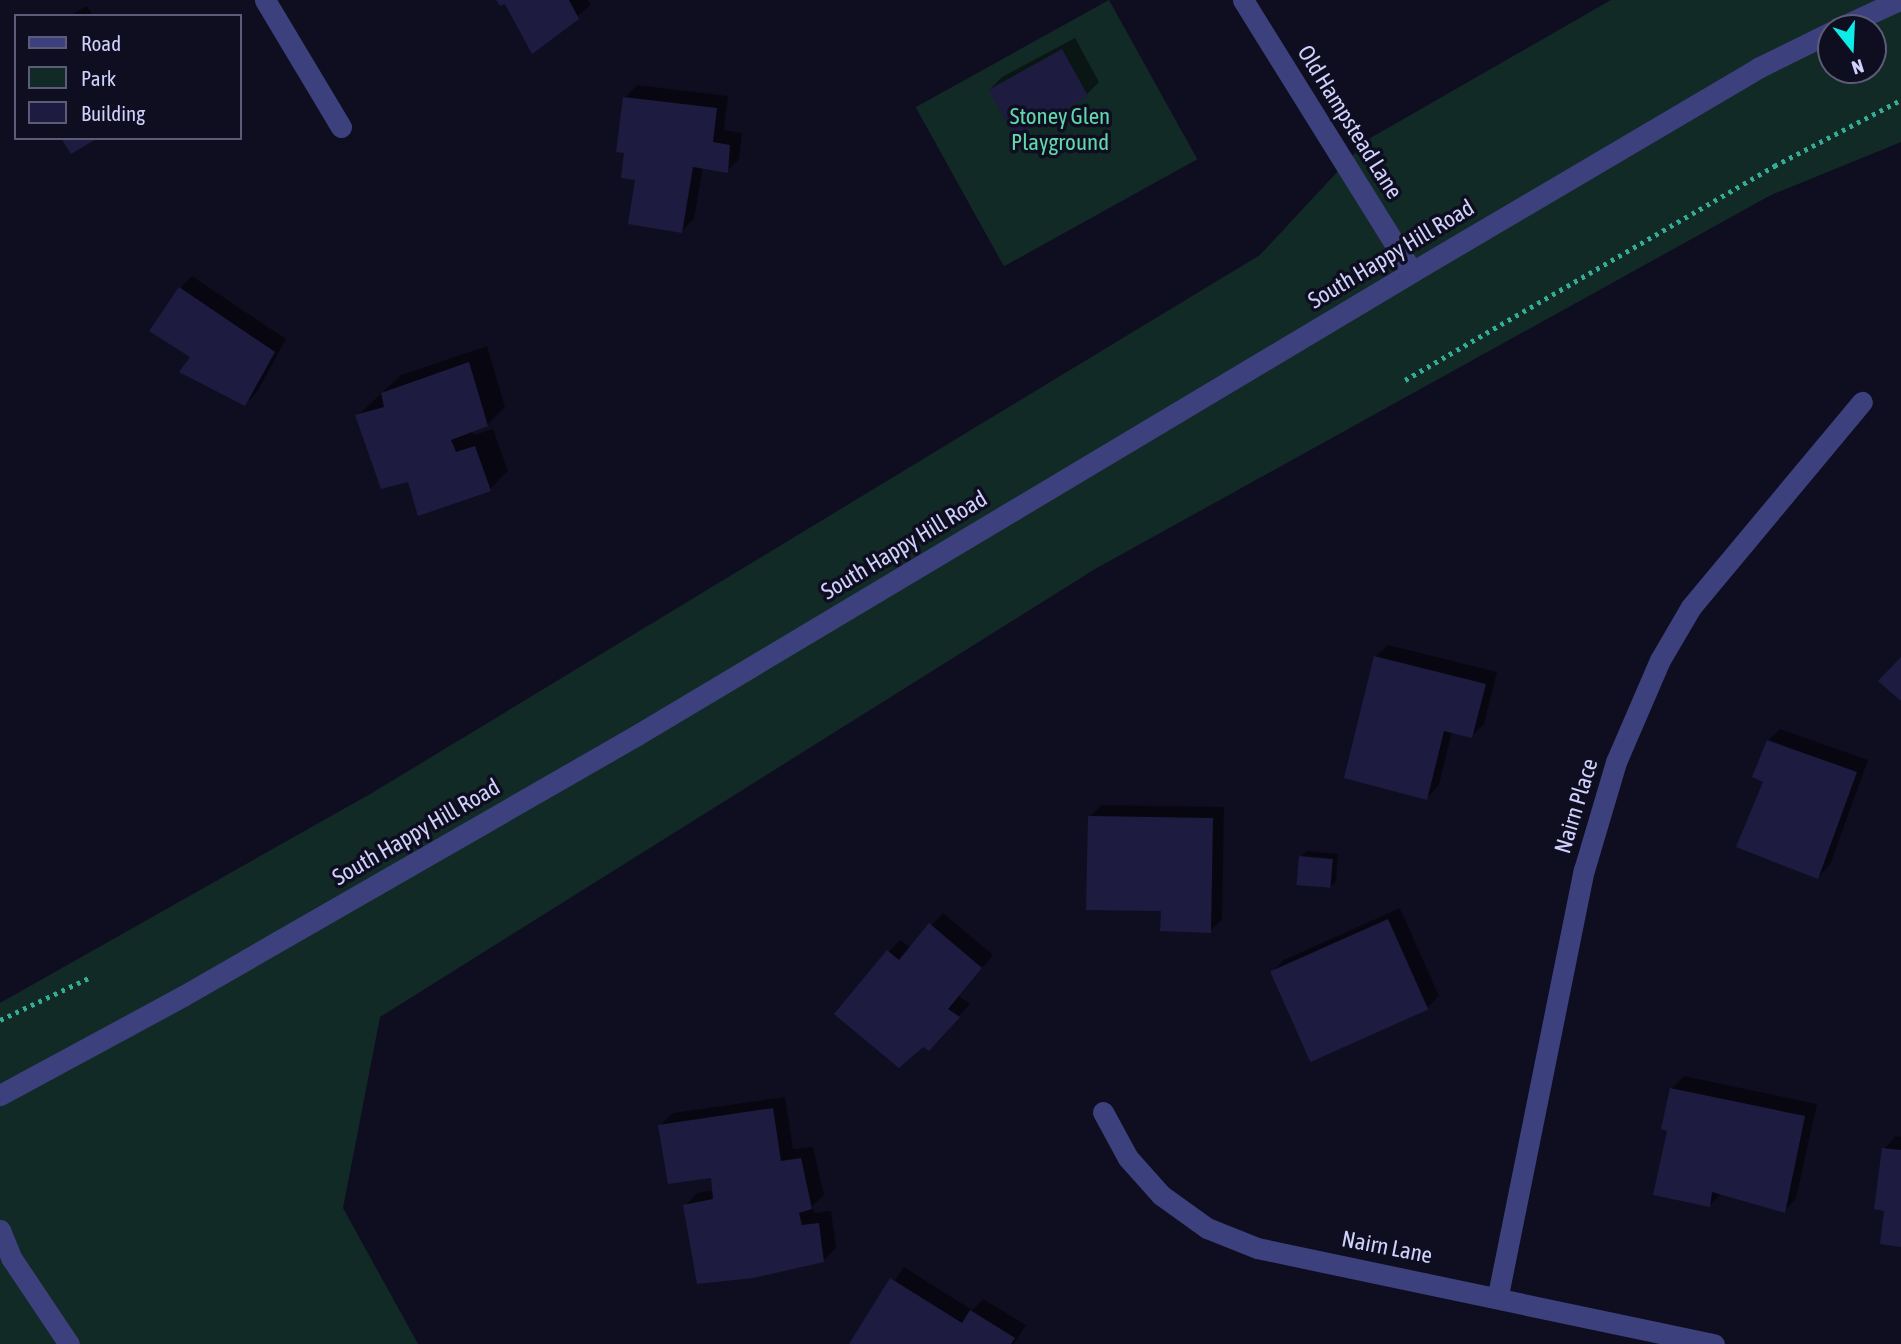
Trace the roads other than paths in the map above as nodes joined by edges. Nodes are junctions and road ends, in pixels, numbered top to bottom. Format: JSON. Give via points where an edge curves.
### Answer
{"nodes":[{"id":1,"x":265,"y":0,"type":"edge"},
{"id":2,"x":1242,"y":0,"type":"edge"},
{"id":3,"x":1899,"y":0,"type":"edge"},
{"id":4,"x":1869,"y":14,"type":"edge"},
{"id":5,"x":1817,"y":39,"type":"edge"},
{"id":6,"x":341,"y":127,"type":"dead end"},
{"id":7,"x":1412,"y":272,"type":"junction"},
{"id":8,"x":1861,"y":402,"type":"dead end"},
{"id":9,"x":0,"y":1095,"type":"edge"},
{"id":10,"x":1103,"y":1112,"type":"dead end"},
{"id":11,"x":0,"y":1230,"type":"edge"},
{"id":12,"x":1498,"y":1296,"type":"junction"},
{"id":13,"x":69,"y":1344,"type":"edge"},
{"id":14,"x":1714,"y":1344,"type":"edge"}],
"edges":[{"from":1,"to":6,"type":"street"},
{"from":2,"to":7,"type":"street","name":"Old Hampstead Lane"},
{"from":3,"to":4,"type":"street"},
{"from":5,"to":7,"type":"street","name":"South Happy Hill Road","via":[[1758,68]]},
{"from":7,"to":9,"type":"street","name":"South Happy Hill Road","via":[[637,736],[183,996]]},
{"from":8,"to":12,"type":"street","name":"Nairn Place","via":[[1691,607],[1660,660],[1616,762],[1584,870]]},
{"from":10,"to":12,"type":"street","name":"Nairn Lane","via":[[1128,1158],[1146,1179],[1207,1228],[1257,1248]]},
{"from":11,"to":13,"type":"street","via":[[12,1259]]},
{"from":12,"to":14,"type":"street","name":"Nairn Lane"}]}
